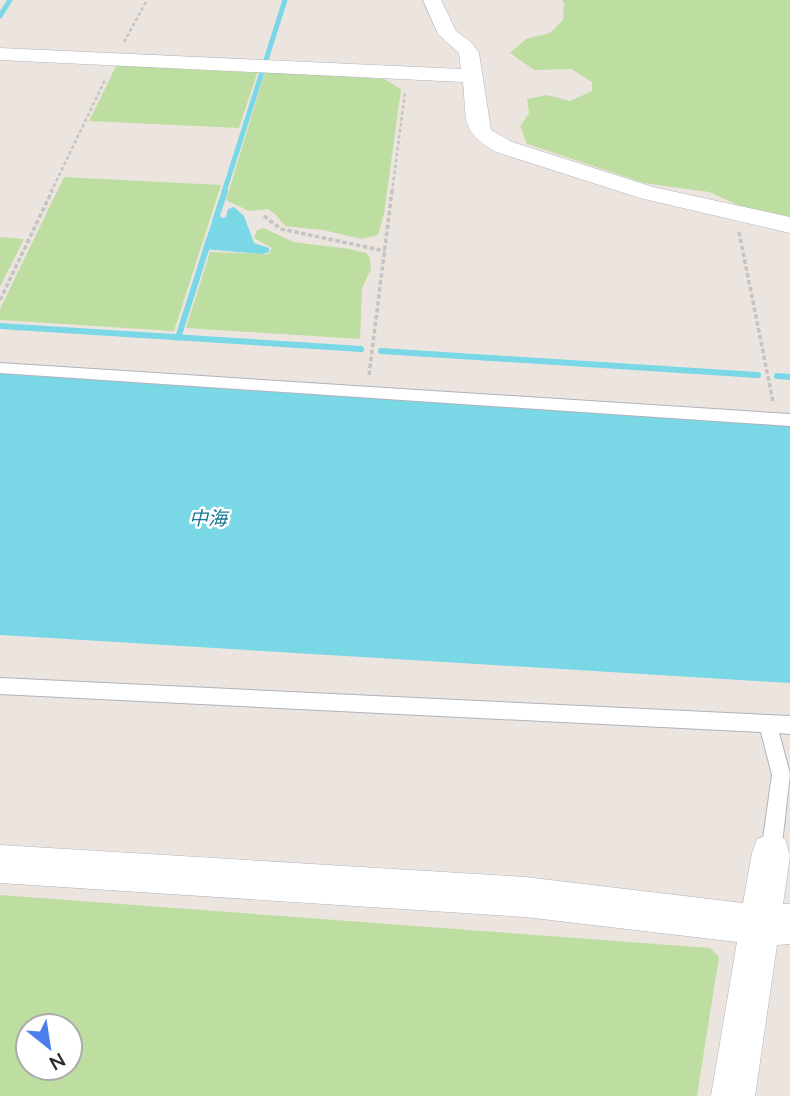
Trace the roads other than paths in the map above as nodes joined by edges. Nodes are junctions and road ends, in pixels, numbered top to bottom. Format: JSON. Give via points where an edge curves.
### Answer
{"nodes":[{"id":1,"x":432,"y":0,"type":"edge"},
{"id":2,"x":0,"y":54,"type":"edge"},
{"id":3,"x":470,"y":76,"type":"junction"},
{"id":4,"x":790,"y":225,"type":"edge"},
{"id":5,"x":0,"y":368,"type":"edge"},
{"id":6,"x":784,"y":420,"type":"edge"},
{"id":7,"x":0,"y":686,"type":"edge"},
{"id":8,"x":768,"y":724,"type":"junction"},
{"id":9,"x":790,"y":725,"type":"edge"},
{"id":10,"x":778,"y":841,"type":"edge"},
{"id":11,"x":0,"y":864,"type":"edge"},
{"id":12,"x":775,"y":924,"type":"edge"},
{"id":13,"x":733,"y":1096,"type":"edge"}],
"edges":[{"from":1,"to":3,"type":"street","via":[[448,34],[469,53]]},
{"from":2,"to":3,"type":"street"},
{"from":3,"to":4,"type":"street","via":[[479,129],[495,143],[648,193]]},
{"from":5,"to":6,"type":"lane"},
{"from":7,"to":8,"type":"lane"},
{"from":8,"to":9,"type":"lane"},
{"from":8,"to":10,"type":"lane","via":[[781,775]]},
{"from":10,"to":12,"type":"street"},
{"from":11,"to":12,"type":"street","via":[[525,897]]},
{"from":12,"to":13,"type":"street"}]}
